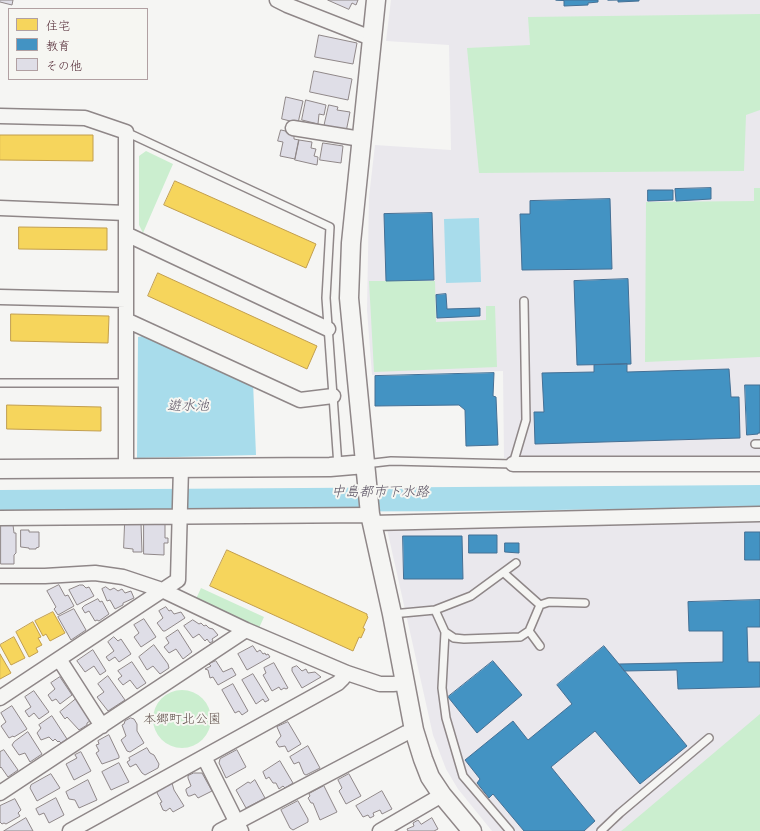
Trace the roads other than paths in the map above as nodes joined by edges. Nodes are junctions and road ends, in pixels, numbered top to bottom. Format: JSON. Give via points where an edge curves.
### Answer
{"nodes":[{"id":1,"x":277,"y":0,"type":"edge"},
{"id":2,"x":376,"y":0,"type":"edge"},
{"id":3,"x":371,"y":38,"type":"junction"},
{"id":4,"x":0,"y":116,"type":"edge"},
{"id":5,"x":293,"y":128,"type":"dead end"},
{"id":6,"x":126,"y":132,"type":"junction"},
{"id":7,"x":361,"y":139,"type":"junction"},
{"id":8,"x":0,"y":208,"type":"edge"},
{"id":9,"x":126,"y":213,"type":"junction"},
{"id":10,"x":126,"y":234,"type":"junction"},
{"id":11,"x":0,"y":297,"type":"edge"},
{"id":12,"x":126,"y":300,"type":"junction"},
{"id":13,"x":524,"y":301,"type":"dead end"},
{"id":14,"x":126,"y":320,"type":"junction"},
{"id":15,"x":328,"y":329,"type":"junction"},
{"id":16,"x":0,"y":383,"type":"edge"},
{"id":17,"x":126,"y":383,"type":"junction"},
{"id":18,"x":333,"y":396,"type":"junction"},
{"id":19,"x":513,"y":464,"type":"junction"},
{"id":20,"x":760,"y":464,"type":"edge"},
{"id":21,"x":338,"y":466,"type":"junction"},
{"id":22,"x":0,"y":469,"type":"edge"},
{"id":23,"x":126,"y":469,"type":"junction"},
{"id":24,"x":366,"y":471,"type":"junction"},
{"id":25,"x":181,"y":474,"type":"junction"},
{"id":26,"x":181,"y":511,"type":"junction"},
{"id":27,"x":760,"y":514,"type":"edge"},
{"id":28,"x":371,"y":517,"type":"junction"},
{"id":29,"x":0,"y":518,"type":"edge"},
{"id":30,"x":516,"y":563,"type":"dead end"},
{"id":31,"x":504,"y":573,"type":"junction"},
{"id":32,"x":0,"y":576,"type":"edge"},
{"id":33,"x":162,"y":590,"type":"junction"},
{"id":34,"x":585,"y":603,"type":"dead end"},
{"id":35,"x":540,"y":606,"type":"junction"},
{"id":36,"x":435,"y":610,"type":"junction"},
{"id":37,"x":392,"y":614,"type":"junction"},
{"id":38,"x":246,"y":630,"type":"junction"},
{"id":39,"x":529,"y":631,"type":"junction"},
{"id":40,"x":445,"y":632,"type":"junction"},
{"id":41,"x":540,"y":646,"type":"dead end"},
{"id":42,"x":59,"y":659,"type":"junction"},
{"id":43,"x":347,"y":673,"type":"junction"},
{"id":44,"x":405,"y":683,"type":"junction"},
{"id":45,"x":0,"y":698,"type":"edge"},
{"id":46,"x":102,"y":726,"type":"junction"},
{"id":47,"x":414,"y":730,"type":"junction"},
{"id":48,"x":709,"y":738,"type":"dead end"},
{"id":49,"x":204,"y":757,"type":"junction"},
{"id":50,"x":0,"y":793,"type":"edge"},
{"id":51,"x":442,"y":795,"type":"junction"},
{"id":52,"x":239,"y":827,"type":"edge"},
{"id":53,"x":394,"y":827,"type":"edge"},
{"id":54,"x":70,"y":831,"type":"edge"},
{"id":55,"x":220,"y":831,"type":"edge"},
{"id":56,"x":380,"y":831,"type":"edge"},
{"id":57,"x":472,"y":831,"type":"edge"},
{"id":58,"x":510,"y":831,"type":"edge"},
{"id":59,"x":601,"y":831,"type":"edge"}],
"edges":[{"from":1,"to":3,"type":"street"},
{"from":2,"to":3,"type":"street"},
{"from":3,"to":7,"type":"street"},
{"from":4,"to":6,"type":"street","via":[[85,118]]},
{"from":5,"to":7,"type":"street"},
{"from":6,"to":9,"type":"street"},
{"from":6,"to":15,"type":"lane","via":[[330,227],[326,298]]},
{"from":7,"to":24,"type":"street","via":[[350,243],[349,298]]},
{"from":8,"to":9,"type":"street"},
{"from":9,"to":10,"type":"street"},
{"from":10,"to":12,"type":"street"},
{"from":10,"to":15,"type":"street"},
{"from":11,"to":12,"type":"street"},
{"from":12,"to":14,"type":"street"},
{"from":13,"to":19,"type":"lane","via":[[526,420]]},
{"from":14,"to":17,"type":"street"},
{"from":14,"to":18,"type":"street","via":[[300,400]]},
{"from":15,"to":18,"type":"lane"},
{"from":16,"to":17,"type":"lane"},
{"from":17,"to":23,"type":"street"},
{"from":18,"to":21,"type":"lane"},
{"from":19,"to":20,"type":"street"},
{"from":19,"to":24,"type":"lane","via":[[391,461]]},
{"from":21,"to":24,"type":"street"},
{"from":21,"to":25,"type":"street"},
{"from":22,"to":23,"type":"street"},
{"from":23,"to":25,"type":"street"},
{"from":24,"to":28,"type":"street"},
{"from":25,"to":26,"type":"street"},
{"from":26,"to":28,"type":"street"},
{"from":26,"to":29,"type":"street"},
{"from":26,"to":33,"type":"street","via":[[178,580]]},
{"from":27,"to":28,"type":"street"},
{"from":28,"to":37,"type":"street"},
{"from":30,"to":31,"type":"lane"},
{"from":31,"to":35,"type":"lane"},
{"from":31,"to":36,"type":"lane","via":[[471,596]]},
{"from":32,"to":33,"type":"street","via":[[95,573],[123,577]]},
{"from":33,"to":38,"type":"street"},
{"from":33,"to":42,"type":"street"},
{"from":34,"to":35,"type":"lane","via":[[549,602]]},
{"from":35,"to":39,"type":"lane"},
{"from":36,"to":37,"type":"lane"},
{"from":36,"to":40,"type":"lane"},
{"from":37,"to":44,"type":"street"},
{"from":38,"to":43,"type":"street"},
{"from":38,"to":46,"type":"street"},
{"from":39,"to":40,"type":"lane","via":[[520,637],[464,639],[454,638]]},
{"from":39,"to":41,"type":"lane"},
{"from":40,"to":58,"type":"lane","via":[[442,688],[446,718],[463,776]]},
{"from":42,"to":45,"type":"street"},
{"from":42,"to":46,"type":"street"},
{"from":43,"to":44,"type":"street","via":[[380,684]]},
{"from":43,"to":49,"type":"street","via":[[338,683]]},
{"from":44,"to":47,"type":"street"},
{"from":46,"to":50,"type":"street"},
{"from":47,"to":51,"type":"street","via":[[430,777]]},
{"from":47,"to":52,"type":"street"},
{"from":48,"to":59,"type":"lane"},
{"from":49,"to":52,"type":"street"},
{"from":49,"to":54,"type":"street"},
{"from":51,"to":53,"type":"street"},
{"from":51,"to":57,"type":"street"},
{"from":52,"to":55,"type":"street"},
{"from":53,"to":56,"type":"street"}]}
